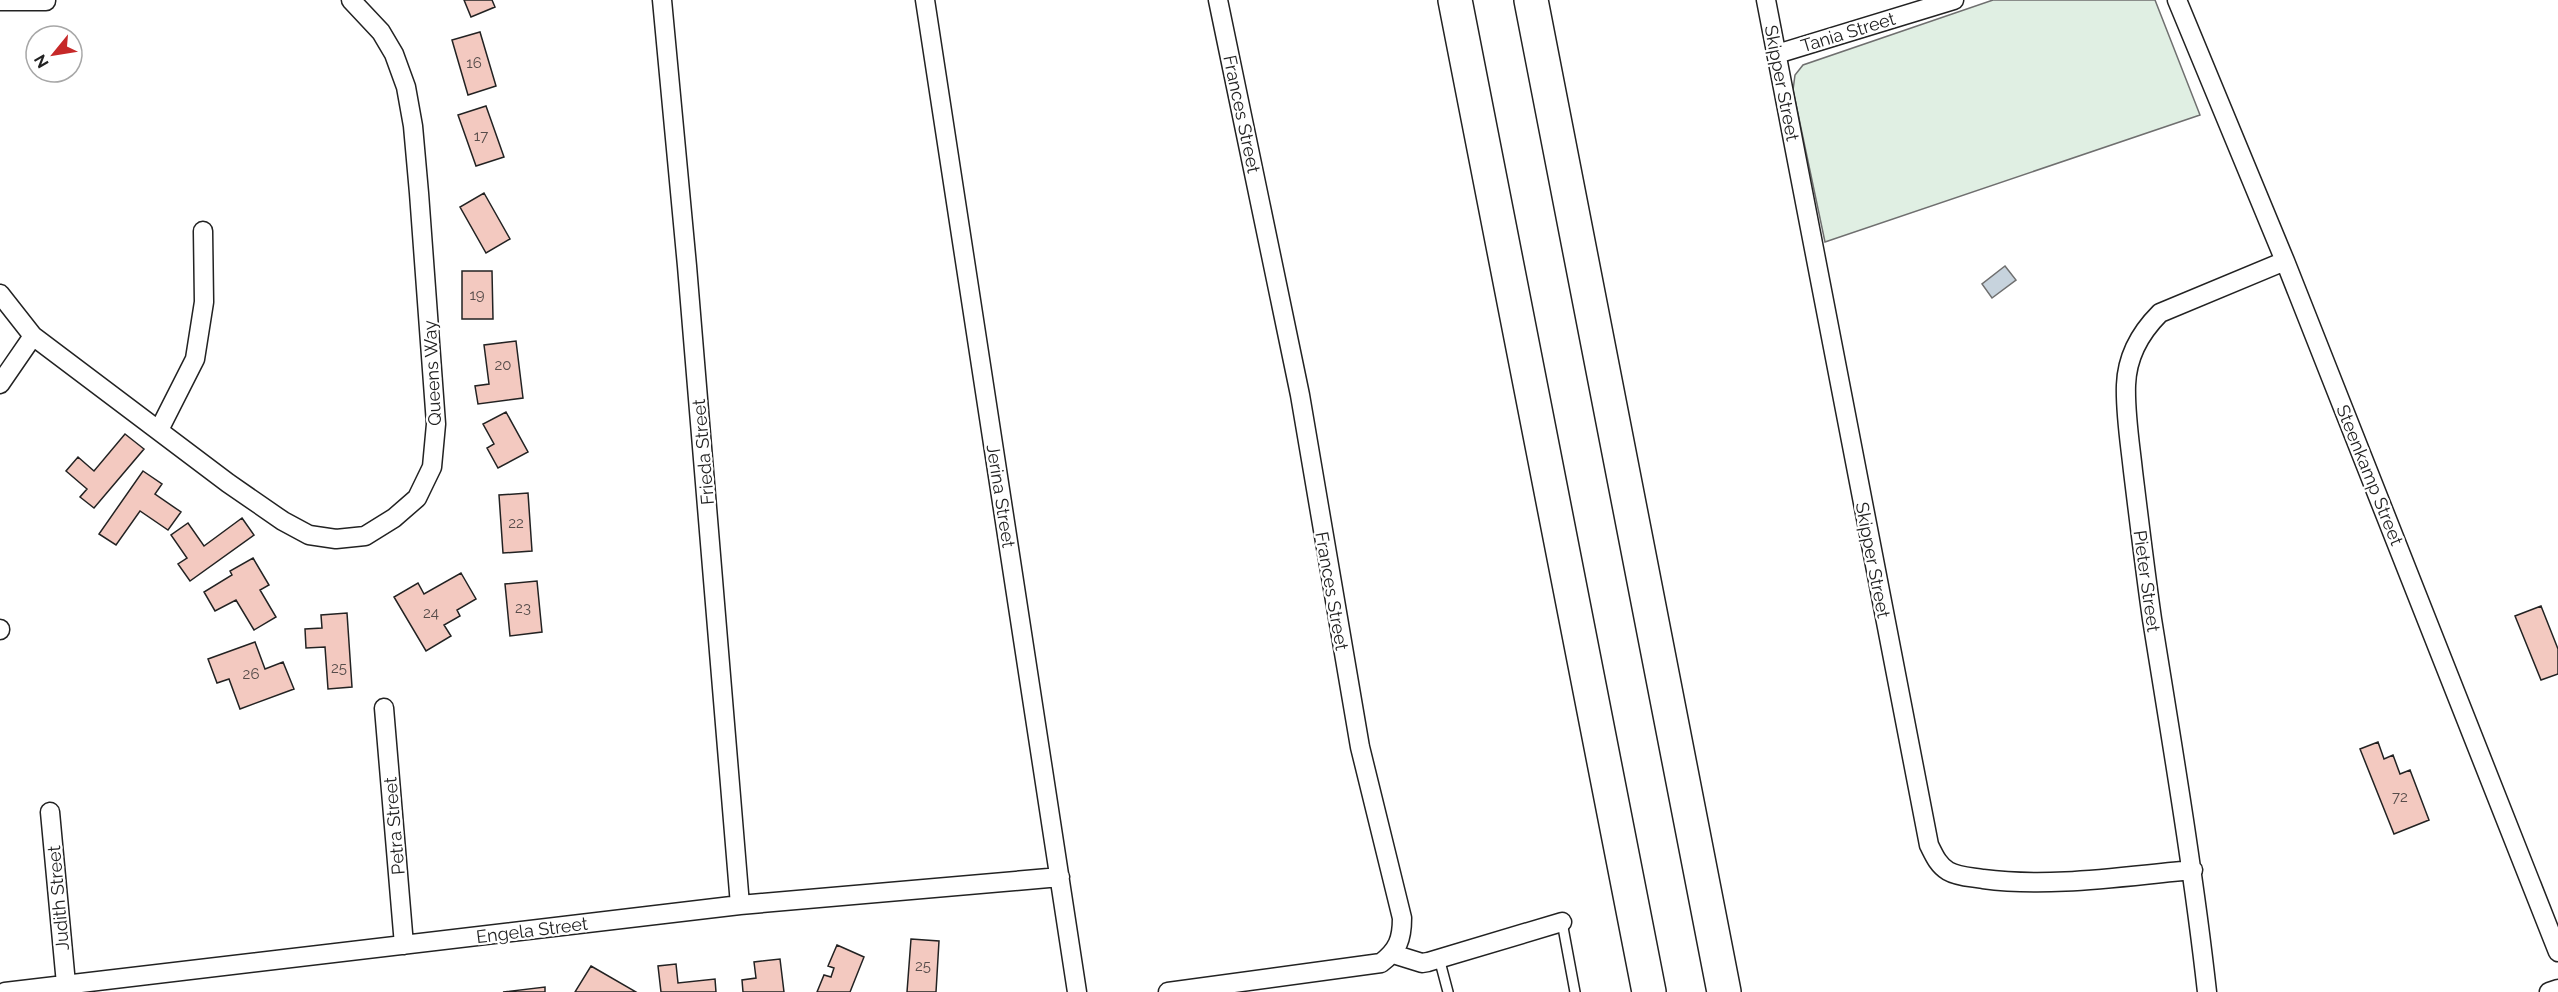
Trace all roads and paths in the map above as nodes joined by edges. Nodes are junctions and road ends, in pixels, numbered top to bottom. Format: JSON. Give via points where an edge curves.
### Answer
{"nodes":[{"id":1,"x":351,"y":0,"type":"edge"},
{"id":2,"x":662,"y":0,"type":"edge"},
{"id":3,"x":925,"y":0,"type":"edge"},
{"id":4,"x":1218,"y":0,"type":"edge"},
{"id":5,"x":1455,"y":0,"type":"edge"},
{"id":6,"x":1531,"y":0,"type":"edge"},
{"id":7,"x":1766,"y":0,"type":"edge"},
{"id":8,"x":1954,"y":0,"type":"edge"},
{"id":9,"x":2177,"y":0,"type":"edge"},
{"id":10,"x":0,"y":1,"type":"edge"},
{"id":11,"x":46,"y":1,"type":"edge"},
{"id":12,"x":1777,"y":54,"type":"junction"},
{"id":13,"x":203,"y":231,"type":"dead end"},
{"id":14,"x":2285,"y":261,"type":"junction"},
{"id":15,"x":0,"y":294,"type":"edge"},
{"id":16,"x":33,"y":336,"type":"junction"},
{"id":17,"x":0,"y":384,"type":"edge"},
{"id":18,"x":159,"y":430,"type":"junction"},
{"id":19,"x":384,"y":708,"type":"dead end"},
{"id":20,"x":50,"y":812,"type":"dead end"},
{"id":21,"x":2193,"y":870,"type":"junction"},
{"id":22,"x":1060,"y":877,"type":"junction"},
{"id":23,"x":740,"y":905,"type":"junction"},
{"id":24,"x":1562,"y":922,"type":"joint"},
{"id":25,"x":404,"y":945,"type":"junction"},
{"id":26,"x":2558,"y":952,"type":"edge"},
{"id":27,"x":1393,"y":954,"type":"junction"},
{"id":28,"x":1439,"y":958,"type":"junction"},
{"id":29,"x":66,"y":984,"type":"junction"},
{"id":30,"x":2558,"y":989,"type":"edge"},
{"id":31,"x":5,"y":992,"type":"edge"},
{"id":32,"x":1077,"y":992,"type":"edge"},
{"id":33,"x":1168,"y":992,"type":"edge"},
{"id":34,"x":1448,"y":992,"type":"edge"},
{"id":35,"x":1575,"y":992,"type":"edge"},
{"id":36,"x":1649,"y":992,"type":"edge"},
{"id":37,"x":1724,"y":992,"type":"edge"},
{"id":38,"x":2207,"y":992,"type":"edge"},
{"id":39,"x":2549,"y":992,"type":"edge"}],
"edges":[{"from":1,"to":18,"type":"street","name":"Queens Way","via":[[381,32],[394,54],[406,87],[413,126],[436,424],[432,467],[417,498],[394,518],[365,536],[336,539],[309,535],[283,521]]},
{"from":2,"to":23,"type":"street","name":"Frieda Street"},
{"from":3,"to":22,"type":"street","name":"Jerina Street"},
{"from":4,"to":27,"type":"street","name":"Frances Street","via":[[1300,395],[1360,747],[1402,918],[1402,937]]},
{"from":5,"to":36,"type":"highway"},
{"from":6,"to":37,"type":"highway"},
{"from":7,"to":12,"type":"street","name":"Skipper Street"},
{"from":8,"to":12,"type":"street","name":"Tania Street"},
{"from":9,"to":14,"type":"street","name":"Steenkamp Street"},
{"from":10,"to":11,"type":"street"},
{"from":12,"to":21,"type":"street","name":"Skipper Street","via":[[1929,845],[1937,861],[1948,871],[1964,876],[2044,883]]},
{"from":13,"to":18,"type":"street","via":[[204,302],[195,359]]},
{"from":14,"to":21,"type":"street","name":"Pieter Street","via":[[2160,313],[2145,327],[2129,362],[2128,421],[2143,559]]},
{"from":14,"to":26,"type":"street","name":"Steenkamp Street"},
{"from":15,"to":16,"type":"street","name":"Queens Way"},
{"from":16,"to":17,"type":"street"},
{"from":16,"to":18,"type":"street","name":"Queens Way"},
{"from":19,"to":25,"type":"street","name":"Petra Street"},
{"from":20,"to":29,"type":"street","name":"Judith Street"},
{"from":21,"to":38,"type":"street","name":"Pieter Street"},
{"from":22,"to":23,"type":"street","name":"Engela Street"},
{"from":22,"to":32,"type":"street","name":"Jerina Street"},
{"from":23,"to":25,"type":"street","name":"Engela Street"},
{"from":24,"to":28,"type":"street"},
{"from":24,"to":35,"type":"lane"},
{"from":25,"to":29,"type":"street","name":"Engela Street"},
{"from":27,"to":28,"type":"street","via":[[1422,963]]},
{"from":27,"to":33,"type":"street","via":[[1381,963],[1361,967]]},
{"from":28,"to":34,"type":"lane"},
{"from":29,"to":31,"type":"street","name":"Engela Street"},
{"from":30,"to":39,"type":"street"}]}
